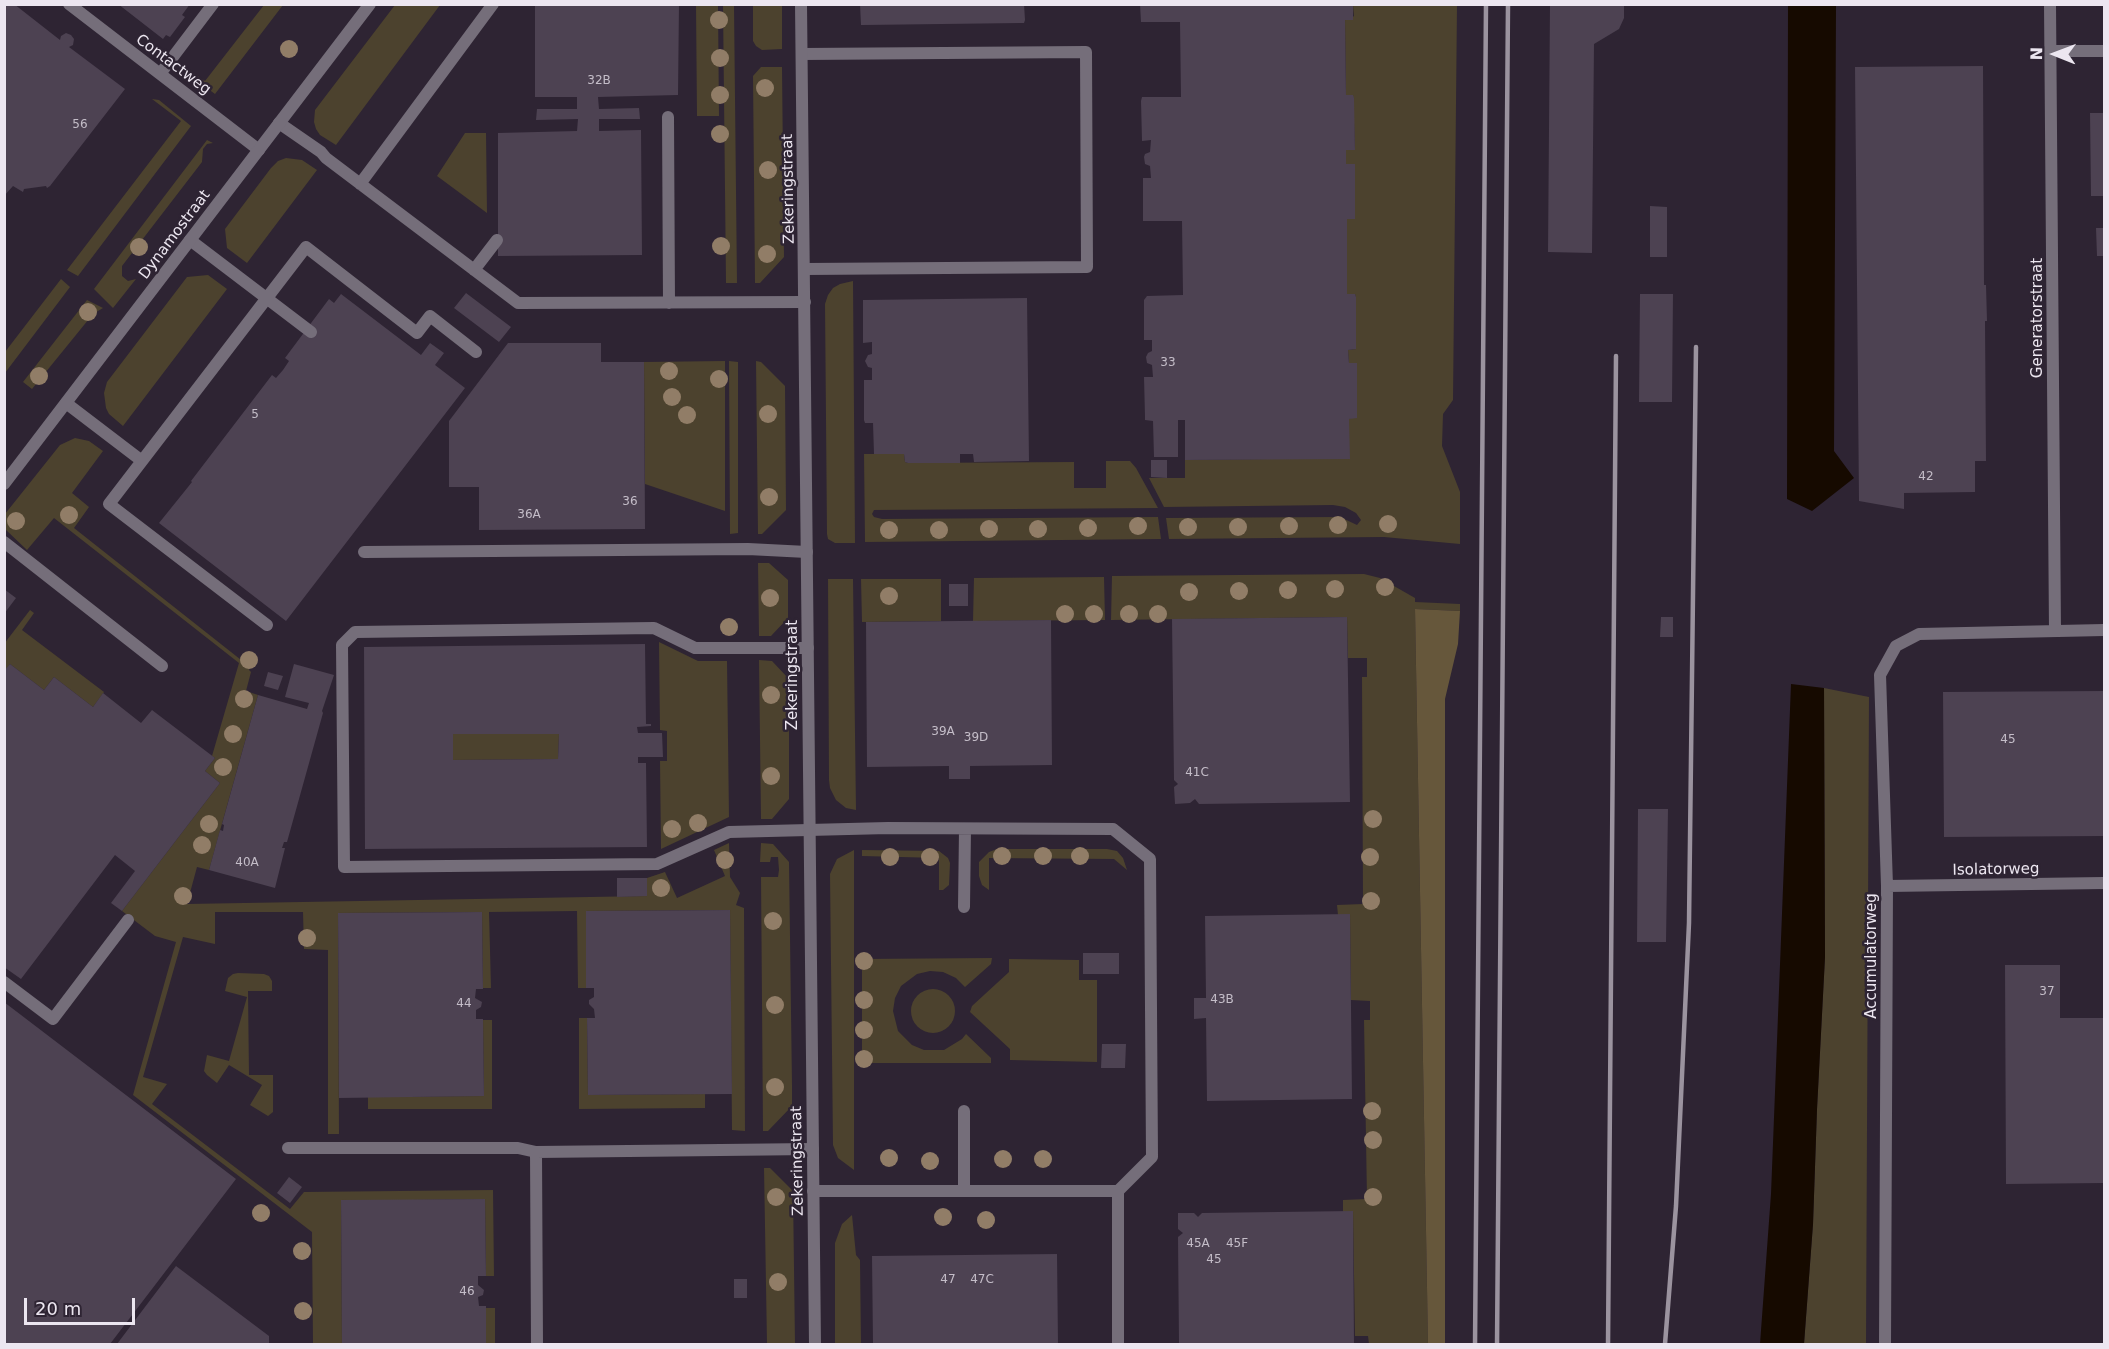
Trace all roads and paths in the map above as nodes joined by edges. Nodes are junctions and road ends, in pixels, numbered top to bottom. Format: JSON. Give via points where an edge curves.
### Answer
{"nodes":[{"id":1,"x":69,"y":4,"type":"edge"},
{"id":2,"x":213,"y":4,"type":"edge"},
{"id":3,"x":370,"y":4,"type":"edge"},
{"id":4,"x":493,"y":4,"type":"edge"},
{"id":5,"x":801,"y":4,"type":"edge"},
{"id":6,"x":2050,"y":4,"type":"edge"},
{"id":7,"x":2051,"y":51,"type":"junction"},
{"id":8,"x":2104,"y":51,"type":"edge"},
{"id":9,"x":802,"y":54,"type":"junction"},
{"id":10,"x":160,"y":74,"type":"junction"},
{"id":11,"x":668,"y":117,"type":"dead end"},
{"id":12,"x":279,"y":123,"type":"junction"},
{"id":13,"x":259,"y":150,"type":"junction"},
{"id":14,"x":360,"y":184,"type":"junction"},
{"id":15,"x":190,"y":240,"type":"junction"},
{"id":16,"x":497,"y":240,"type":"dead end"},
{"id":17,"x":805,"y":269,"type":"junction"},
{"id":18,"x":474,"y":270,"type":"junction"},
{"id":19,"x":267,"y":298,"type":"junction"},
{"id":20,"x":805,"y":302,"type":"junction"},
{"id":21,"x":669,"y":303,"type":"junction"},
{"id":22,"x":311,"y":332,"type":"dead end"},
{"id":23,"x":476,"y":352,"type":"dead end"},
{"id":24,"x":66,"y":403,"type":"junction"},
{"id":25,"x":142,"y":461,"type":"junction"},
{"id":26,"x":4,"y":484,"type":"edge"},
{"id":27,"x":4,"y":542,"type":"edge"},
{"id":28,"x":364,"y":552,"type":"dead end"},
{"id":29,"x":807,"y":552,"type":"junction"},
{"id":30,"x":267,"y":625,"type":"dead end"},
{"id":31,"x":2104,"y":630,"type":"edge"},
{"id":32,"x":2055,"y":631,"type":"junction"},
{"id":33,"x":808,"y":648,"type":"junction"},
{"id":34,"x":162,"y":666,"type":"dead end"},
{"id":35,"x":965,"y":829,"type":"junction"},
{"id":36,"x":809,"y":831,"type":"junction"},
{"id":37,"x":2104,"y":883,"type":"edge"},
{"id":38,"x":1887,"y":886,"type":"junction"},
{"id":39,"x":964,"y":906,"type":"dead end"},
{"id":40,"x":128,"y":920,"type":"dead end"},
{"id":41,"x":4,"y":982,"type":"edge"},
{"id":42,"x":964,"y":1111,"type":"dead end"},
{"id":43,"x":288,"y":1148,"type":"dead end"},
{"id":44,"x":813,"y":1149,"type":"junction"},
{"id":45,"x":536,"y":1152,"type":"junction"},
{"id":46,"x":813,"y":1191,"type":"junction"},
{"id":47,"x":964,"y":1191,"type":"junction"},
{"id":48,"x":1118,"y":1191,"type":"junction"},
{"id":49,"x":537,"y":1344,"type":"edge"},
{"id":50,"x":815,"y":1344,"type":"edge"},
{"id":51,"x":1118,"y":1344,"type":"edge"},
{"id":52,"x":1885,"y":1344,"type":"edge"}],
"edges":[{"from":1,"to":10,"type":"street","name":"Contactweg"},
{"from":2,"to":10,"type":"street"},
{"from":3,"to":12,"type":"street","name":"Dynamostraat"},
{"from":4,"to":14,"type":"street"},
{"from":5,"to":9,"type":"street","name":"Zekeringstraat"},
{"from":6,"to":7,"type":"street","name":"Generatorstraat"},
{"from":7,"to":8,"type":"street"},
{"from":7,"to":32,"type":"street","name":"Generatorstraat"},
{"from":9,"to":17,"type":"street","name":"Zekeringstraat"},
{"from":9,"to":17,"type":"street","via":[[1086,52],[1087,267]]},
{"from":10,"to":13,"type":"street","name":"Contactweg"},
{"from":11,"to":21,"type":"street"},
{"from":12,"to":13,"type":"street","name":"Dynamostraat"},
{"from":12,"to":14,"type":"street"},
{"from":13,"to":15,"type":"street","name":"Dynamostraat"},
{"from":14,"to":18,"type":"street"},
{"from":15,"to":19,"type":"street"},
{"from":15,"to":24,"type":"street","name":"Dynamostraat"},
{"from":16,"to":18,"type":"street"},
{"from":17,"to":20,"type":"street","name":"Zekeringstraat"},
{"from":18,"to":21,"type":"street","via":[[518,303]]},
{"from":19,"to":22,"type":"street"},
{"from":19,"to":23,"type":"street","via":[[306,247],[417,333],[430,316]]},
{"from":19,"to":25,"type":"street"},
{"from":20,"to":21,"type":"street"},
{"from":20,"to":29,"type":"street","name":"Zekeringstraat"},
{"from":24,"to":25,"type":"street"},
{"from":24,"to":26,"type":"street","name":"Dynamostraat"},
{"from":25,"to":30,"type":"street","via":[[109,504]]},
{"from":27,"to":34,"type":"street"},
{"from":28,"to":29,"type":"street"},
{"from":29,"to":33,"type":"street","name":"Zekeringstraat"},
{"from":31,"to":32,"type":"street"},
{"from":32,"to":38,"type":"street","name":"Accumulatorweg","via":[[1919,634],[1896,646],[1880,675]]},
{"from":33,"to":36,"type":"street","name":"Zekeringstraat"},
{"from":33,"to":36,"type":"street","via":[[695,648],[654,628],[355,632],[342,645],[344,867],[657,864],[729,832]]},
{"from":35,"to":36,"type":"street"},
{"from":35,"to":39,"type":"street"},
{"from":35,"to":48,"type":"street","via":[[1113,829],[1150,859],[1152,1157]]},
{"from":36,"to":44,"type":"street","name":"Zekeringstraat"},
{"from":37,"to":38,"type":"street","name":"Isolatorweg"},
{"from":38,"to":52,"type":"street","name":"Accumulatorweg"},
{"from":40,"to":41,"type":"street","via":[[52,1019]]},
{"from":42,"to":47,"type":"street"},
{"from":43,"to":45,"type":"street","via":[[518,1148]]},
{"from":44,"to":45,"type":"street"},
{"from":44,"to":46,"type":"street","name":"Zekeringstraat"},
{"from":45,"to":49,"type":"street"},
{"from":46,"to":47,"type":"street"},
{"from":46,"to":50,"type":"street","name":"Zekeringstraat"},
{"from":47,"to":48,"type":"street"},
{"from":48,"to":51,"type":"street"}]}
